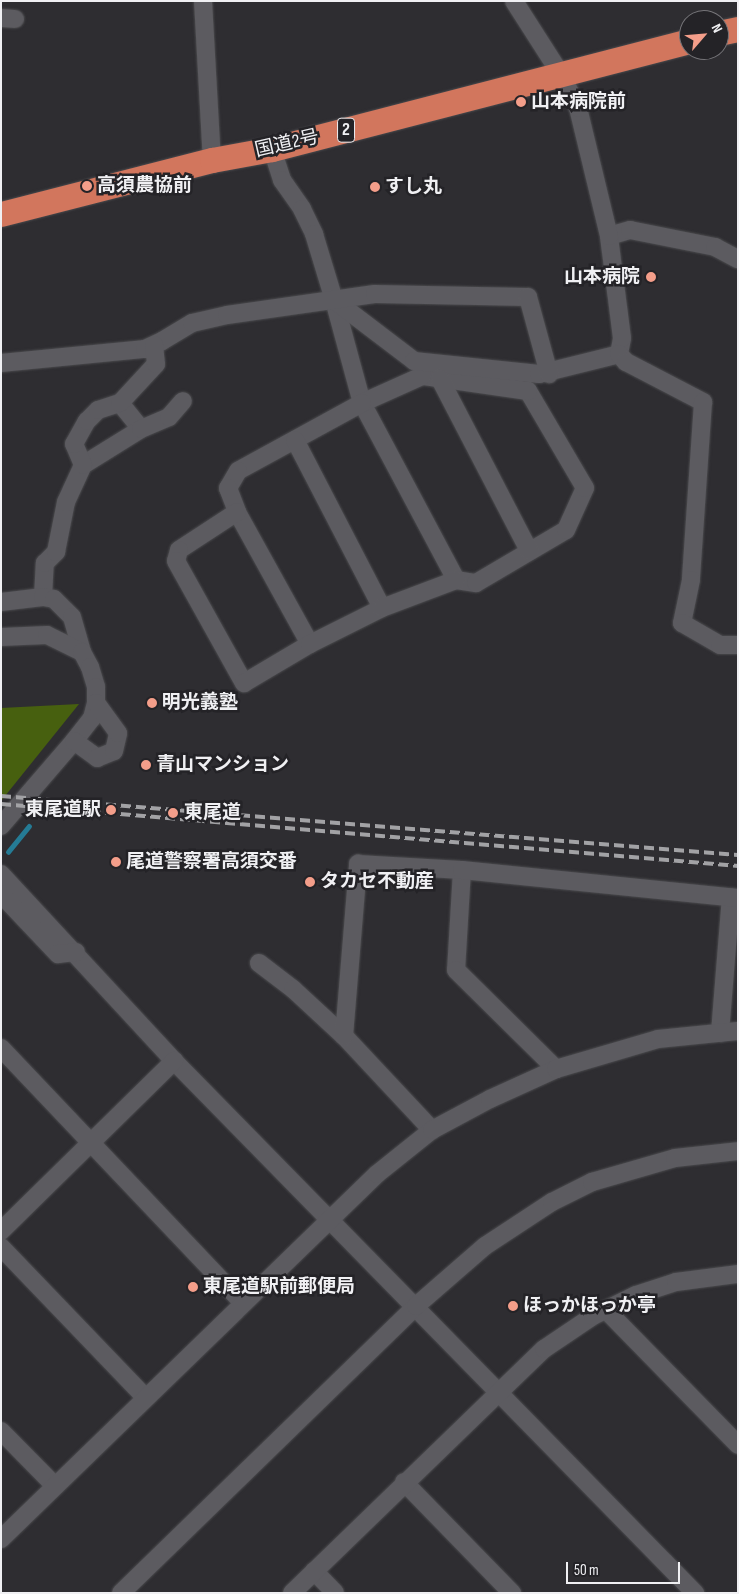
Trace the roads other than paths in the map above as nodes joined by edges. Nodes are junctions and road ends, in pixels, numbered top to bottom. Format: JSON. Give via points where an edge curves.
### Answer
{"nodes":[{"id":1,"x":203,"y":1,"type":"edge"},
{"id":2,"x":514,"y":1,"type":"edge"},
{"id":3,"x":679,"y":43,"type":"edge"},
{"id":4,"x":560,"y":73,"type":"junction"},
{"id":5,"x":272,"y":149,"type":"junction"},
{"id":6,"x":212,"y":160,"type":"junction"},
{"id":7,"x":1,"y":214,"type":"edge"},
{"id":8,"x":609,"y":236,"type":"junction"},
{"id":9,"x":738,"y":259,"type":"edge"},
{"id":10,"x":334,"y":300,"type":"junction"},
{"id":11,"x":154,"y":345,"type":"junction"},
{"id":12,"x":620,"y":354,"type":"junction"},
{"id":13,"x":1,"y":363,"type":"edge"},
{"id":14,"x":549,"y":374,"type":"junction"},
{"id":15,"x":440,"y":379,"type":"junction"},
{"id":16,"x":183,"y":400,"type":"dead end"},
{"id":17,"x":120,"y":403,"type":"junction"},
{"id":18,"x":362,"y":403,"type":"junction"},
{"id":19,"x":141,"y":429,"type":"junction"},
{"id":20,"x":295,"y":440,"type":"junction"},
{"id":21,"x":83,"y":465,"type":"junction"},
{"id":22,"x":238,"y":512,"type":"junction"},
{"id":23,"x":529,"y":550,"type":"junction"},
{"id":24,"x":456,"y":580,"type":"junction"},
{"id":25,"x":43,"y":597,"type":"junction"},
{"id":26,"x":1,"y":602,"type":"edge"},
{"id":27,"x":382,"y":608,"type":"junction"},
{"id":28,"x":1,"y":637,"type":"edge"},
{"id":29,"x":310,"y":644,"type":"junction"},
{"id":30,"x":738,"y":645,"type":"edge"},
{"id":31,"x":82,"y":652,"type":"junction"},
{"id":32,"x":96,"y":703,"type":"junction"},
{"id":33,"x":74,"y":741,"type":"junction"},
{"id":34,"x":1,"y":826,"type":"edge"},
{"id":35,"x":462,"y":870,"type":"junction"},
{"id":36,"x":1,"y":874,"type":"edge"},
{"id":37,"x":1,"y":894,"type":"edge"},
{"id":38,"x":734,"y":898,"type":"edge"},
{"id":39,"x":76,"y":952,"type":"junction"},
{"id":40,"x":259,"y":963,"type":"dead end"},
{"id":41,"x":729,"y":1032,"type":"edge"},
{"id":42,"x":344,"y":1036,"type":"junction"},
{"id":43,"x":1,"y":1048,"type":"edge"},
{"id":44,"x":174,"y":1061,"type":"junction"},
{"id":45,"x":556,"y":1069,"type":"junction"},
{"id":46,"x":432,"y":1130,"type":"junction"},
{"id":47,"x":89,"y":1143,"type":"junction"},
{"id":48,"x":738,"y":1151,"type":"edge"},
{"id":49,"x":329,"y":1222,"type":"junction"},
{"id":50,"x":1,"y":1231,"type":"edge"},
{"id":51,"x":1,"y":1247,"type":"edge"},
{"id":52,"x":738,"y":1274,"type":"edge"},
{"id":53,"x":242,"y":1303,"type":"junction"},
{"id":54,"x":416,"y":1306,"type":"junction"},
{"id":55,"x":606,"y":1310,"type":"junction"},
{"id":56,"x":499,"y":1394,"type":"junction"},
{"id":57,"x":146,"y":1398,"type":"junction"},
{"id":58,"x":1,"y":1431,"type":"edge"},
{"id":59,"x":738,"y":1445,"type":"edge"},
{"id":60,"x":404,"y":1482,"type":"junction"},
{"id":61,"x":55,"y":1486,"type":"junction"},
{"id":62,"x":1,"y":1539,"type":"edge"},
{"id":63,"x":314,"y":1571,"type":"junction"},
{"id":64,"x":121,"y":1593,"type":"edge"},
{"id":65,"x":292,"y":1593,"type":"edge"},
{"id":66,"x":335,"y":1593,"type":"edge"},
{"id":67,"x":512,"y":1593,"type":"edge"},
{"id":68,"x":695,"y":1593,"type":"edge"}],
"edges":[{"from":1,"to":6,"type":"street"},
{"from":2,"to":4,"type":"street"},
{"from":3,"to":4,"type":"highway","name":"国道2号","number":"2"},
{"from":4,"to":5,"type":"highway","name":"国道2号","number":"2"},
{"from":4,"to":8,"type":"street","via":[[578,108]]},
{"from":5,"to":6,"type":"highway","name":"国道2号","number":"2"},
{"from":5,"to":10,"type":"street","via":[[282,180],[314,234]]},
{"from":6,"to":7,"type":"highway","name":"国道2号","number":"2"},
{"from":8,"to":9,"type":"street","via":[[630,230],[716,247]]},
{"from":8,"to":12,"type":"street","via":[[622,338]]},
{"from":10,"to":11,"type":"street","via":[[192,323]]},
{"from":10,"to":14,"type":"street","via":[[414,361]]},
{"from":10,"to":14,"type":"street","via":[[375,294],[528,297]]},
{"from":10,"to":18,"type":"street"},
{"from":11,"to":13,"type":"street"},
{"from":11,"to":17,"type":"street","via":[[156,364]]},
{"from":12,"to":14,"type":"street"},
{"from":12,"to":30,"type":"street","via":[[626,362],[703,402],[691,580],[682,623],[720,645]]},
{"from":15,"to":18,"type":"street","via":[[422,376]]},
{"from":15,"to":23,"type":"street"},
{"from":15,"to":23,"type":"street","via":[[528,391],[585,488],[566,530]]},
{"from":16,"to":19,"type":"street","via":[[169,417]]},
{"from":17,"to":19,"type":"street"},
{"from":17,"to":21,"type":"street","via":[[98,410],[87,421],[74,444]]},
{"from":18,"to":20,"type":"street"},
{"from":18,"to":24,"type":"street"},
{"from":19,"to":21,"type":"street"},
{"from":20,"to":22,"type":"street","via":[[238,471],[228,488]]},
{"from":20,"to":27,"type":"street"},
{"from":21,"to":25,"type":"street","via":[[66,502],[56,552],[45,563]]},
{"from":22,"to":29,"type":"street"},
{"from":22,"to":29,"type":"street","via":[[179,550],[176,561],[244,682]]},
{"from":23,"to":24,"type":"street","via":[[476,583]]},
{"from":24,"to":27,"type":"street"},
{"from":25,"to":26,"type":"street"},
{"from":25,"to":31,"type":"street","via":[[54,599],[72,617]]},
{"from":27,"to":29,"type":"street"},
{"from":28,"to":31,"type":"street","via":[[47,635]]},
{"from":31,"to":32,"type":"street","via":[[94,680]]},
{"from":32,"to":33,"type":"street","via":[[92,718]]},
{"from":32,"to":33,"type":"street","via":[[118,733],[114,751],[96,758]]},
{"from":33,"to":34,"type":"street"},
{"from":35,"to":38,"type":"street"},
{"from":35,"to":42,"type":"street","via":[[358,864]]},
{"from":35,"to":45,"type":"street","via":[[456,970]]},
{"from":36,"to":39,"type":"street"},
{"from":37,"to":39,"type":"street","via":[[58,954]]},
{"from":38,"to":41,"type":"street"},
{"from":39,"to":44,"type":"street"},
{"from":40,"to":42,"type":"street"},
{"from":41,"to":45,"type":"street","via":[[658,1039]]},
{"from":42,"to":46,"type":"street"},
{"from":43,"to":47,"type":"street"},
{"from":44,"to":47,"type":"street"},
{"from":44,"to":49,"type":"street"},
{"from":45,"to":46,"type":"street"},
{"from":46,"to":49,"type":"street","via":[[377,1174]]},
{"from":47,"to":50,"type":"street"},
{"from":47,"to":53,"type":"street"},
{"from":48,"to":54,"type":"street","via":[[675,1158],[592,1182],[552,1202],[485,1246]]},
{"from":49,"to":53,"type":"street"},
{"from":49,"to":54,"type":"street"},
{"from":51,"to":57,"type":"street"},
{"from":52,"to":55,"type":"street","via":[[676,1282],[636,1295]]},
{"from":53,"to":57,"type":"street"},
{"from":54,"to":56,"type":"street"},
{"from":54,"to":64,"type":"street"},
{"from":55,"to":56,"type":"street","via":[[544,1349]]},
{"from":55,"to":59,"type":"street"},
{"from":56,"to":60,"type":"street"},
{"from":56,"to":68,"type":"street"},
{"from":57,"to":61,"type":"street"},
{"from":58,"to":61,"type":"street"},
{"from":60,"to":63,"type":"street"},
{"from":60,"to":67,"type":"street"},
{"from":61,"to":62,"type":"street"},
{"from":63,"to":65,"type":"street"},
{"from":63,"to":66,"type":"street"}]}
